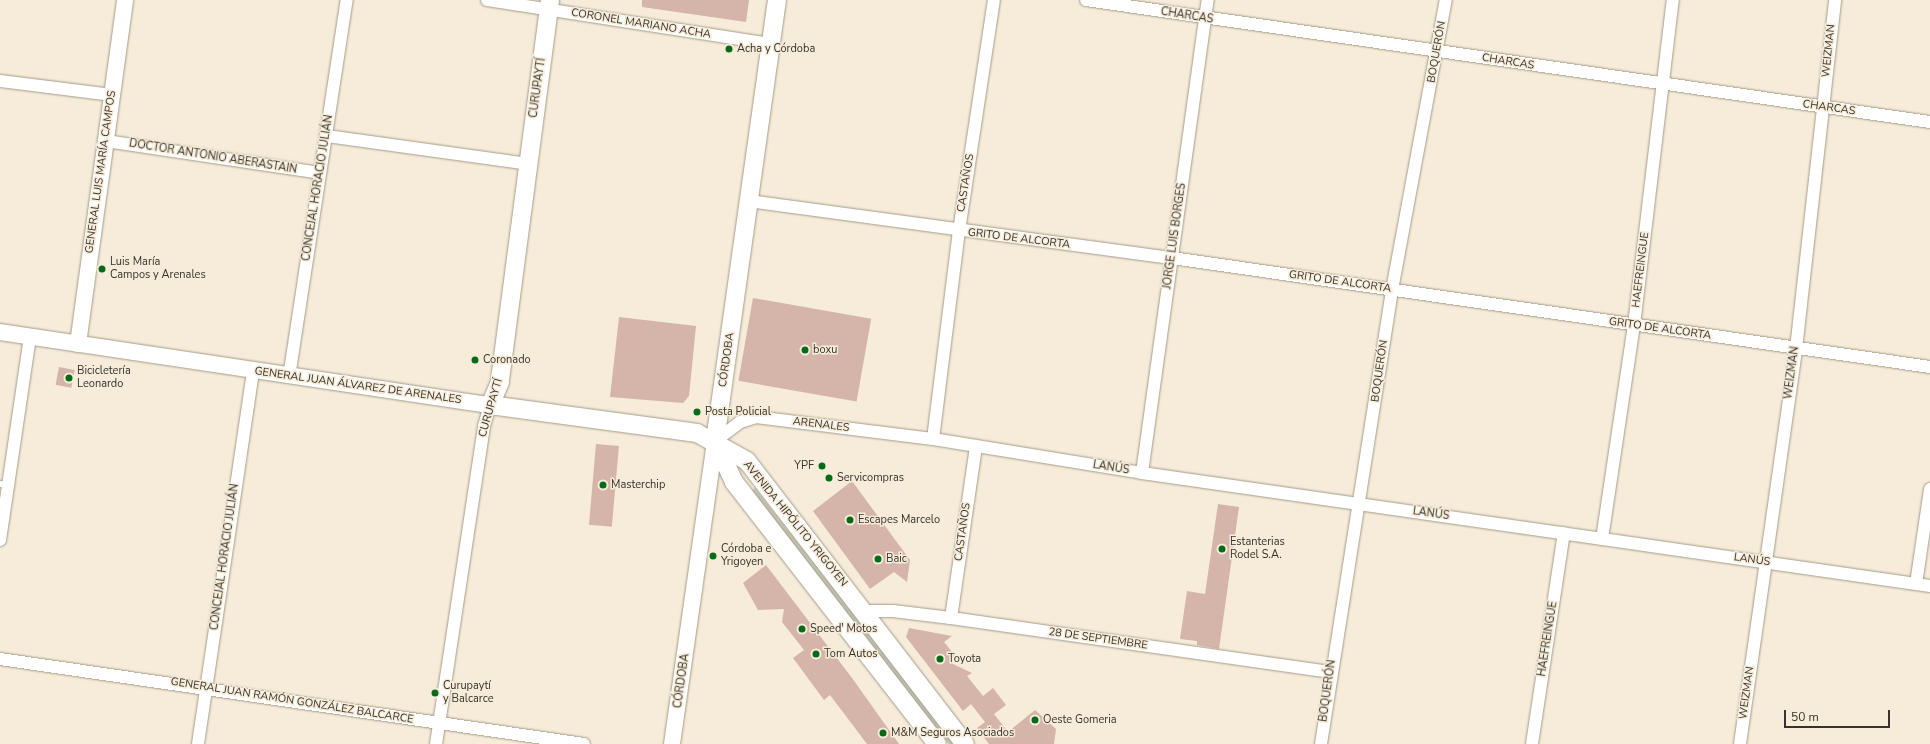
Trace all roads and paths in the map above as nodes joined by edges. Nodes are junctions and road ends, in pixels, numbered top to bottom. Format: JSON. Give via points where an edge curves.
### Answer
{"nodes":[{"id":1,"x":125,"y":0,"type":"edge"},
{"id":2,"x":346,"y":0,"type":"edge"},
{"id":3,"x":487,"y":0,"type":"edge"},
{"id":4,"x":777,"y":0,"type":"edge"},
{"id":5,"x":994,"y":0,"type":"edge"},
{"id":6,"x":1086,"y":0,"type":"edge"},
{"id":7,"x":1208,"y":0,"type":"edge"},
{"id":8,"x":1446,"y":0,"type":"edge"},
{"id":9,"x":1673,"y":0,"type":"edge"},
{"id":10,"x":1835,"y":0,"type":"edge"},
{"id":11,"x":550,"y":4,"type":"edge"},
{"id":12,"x":1206,"y":19,"type":"junction"},
{"id":13,"x":771,"y":44,"type":"junction"},
{"id":14,"x":1438,"y":51,"type":"junction"},
{"id":15,"x":0,"y":81,"type":"edge"},
{"id":16,"x":1663,"y":85,"type":"junction"},
{"id":17,"x":112,"y":95,"type":"junction"},
{"id":18,"x":1823,"y":107,"type":"junction"},
{"id":19,"x":1930,"y":122,"type":"edge"},
{"id":20,"x":327,"y":136,"type":"junction"},
{"id":21,"x":106,"y":141,"type":"junction"},
{"id":22,"x":528,"y":164,"type":"junction"},
{"id":23,"x":320,"y":173,"type":"junction"},
{"id":24,"x":749,"y":202,"type":"junction"},
{"id":25,"x":959,"y":231,"type":"junction"},
{"id":26,"x":1172,"y":258,"type":"junction"},
{"id":27,"x":1392,"y":290,"type":"junction"},
{"id":28,"x":1634,"y":325,"type":"junction"},
{"id":29,"x":0,"y":332,"type":"edge"},
{"id":30,"x":30,"y":337,"type":"junction"},
{"id":31,"x":78,"y":344,"type":"junction"},
{"id":32,"x":1796,"y":349,"type":"junction"},
{"id":33,"x":1930,"y":367,"type":"edge"},
{"id":34,"x":252,"y":371,"type":"junction"},
{"id":35,"x":289,"y":377,"type":"junction"},
{"id":36,"x":490,"y":406,"type":"junction"},
{"id":37,"x":933,"y":439,"type":"junction"},
{"id":38,"x":715,"y":441,"type":"junction"},
{"id":39,"x":976,"y":446,"type":"junction"},
{"id":40,"x":1142,"y":473,"type":"junction"},
{"id":41,"x":4,"y":485,"type":"edge"},
{"id":42,"x":1930,"y":489,"type":"edge"},
{"id":43,"x":1360,"y":504,"type":"junction"},
{"id":44,"x":1564,"y":533,"type":"junction"},
{"id":45,"x":1602,"y":539,"type":"junction"},
{"id":46,"x":0,"y":540,"type":"edge"},
{"id":47,"x":1764,"y":562,"type":"junction"},
{"id":48,"x":1916,"y":584,"type":"junction"},
{"id":49,"x":1930,"y":586,"type":"edge"},
{"id":50,"x":864,"y":611,"type":"junction"},
{"id":51,"x":951,"y":618,"type":"junction"},
{"id":52,"x":0,"y":659,"type":"edge"},
{"id":53,"x":1330,"y":672,"type":"junction"},
{"id":54,"x":206,"y":687,"type":"junction"},
{"id":55,"x":438,"y":725,"type":"junction"},
{"id":56,"x":198,"y":744,"type":"edge"},
{"id":57,"x":436,"y":744,"type":"edge"},
{"id":58,"x":584,"y":744,"type":"edge"},
{"id":59,"x":672,"y":744,"type":"edge"},
{"id":60,"x":937,"y":744,"type":"edge"},
{"id":61,"x":966,"y":744,"type":"edge"},
{"id":62,"x":1321,"y":744,"type":"edge"},
{"id":63,"x":1532,"y":744,"type":"edge"},
{"id":64,"x":1740,"y":744,"type":"edge"}],
"edges":[{"from":1,"to":17,"type":"main road","name":"GENERAL LUIS MARÍA CAMPOS"},
{"from":2,"to":20,"type":"street","name":"CONCEJAL HORACIO JULIÁN"},
{"from":3,"to":11,"type":"street","name":"CORONEL MARIANO ACHA"},
{"from":4,"to":13,"type":"main road","name":"CÓRDOBA"},
{"from":5,"to":25,"type":"street","name":"CASTAÑOS"},
{"from":6,"to":12,"type":"street","name":"CHARCAS"},
{"from":7,"to":12,"type":"street","name":"JORGE LUIS BORGES"},
{"from":8,"to":14,"type":"street","name":"BOQUERÓN"},
{"from":9,"to":16,"type":"street","name":"HAEFREINGUE"},
{"from":10,"to":18,"type":"street","name":"WEIZMAN"},
{"from":11,"to":13,"type":"street","name":"CORONEL MARIANO ACHA"},
{"from":11,"to":22,"type":"main road","name":"CURUPAYTÍ"},
{"from":12,"to":14,"type":"street","name":"CHARCAS"},
{"from":12,"to":26,"type":"street","name":"JORGE LUIS BORGES"},
{"from":13,"to":24,"type":"main road","name":"CÓRDOBA"},
{"from":14,"to":16,"type":"street","name":"CHARCAS"},
{"from":14,"to":27,"type":"street","name":"BOQUERÓN"},
{"from":15,"to":17,"type":"street"},
{"from":16,"to":18,"type":"street","name":"CHARCAS"},
{"from":16,"to":28,"type":"street","name":"HAEFREINGUE"},
{"from":17,"to":21,"type":"main road","name":"GENERAL LUIS MARÍA CAMPOS"},
{"from":18,"to":19,"type":"street","name":"CHARCAS"},
{"from":18,"to":32,"type":"street","name":"WEIZMAN"},
{"from":20,"to":22,"type":"street"},
{"from":20,"to":23,"type":"street","name":"CONCEJAL HORACIO JULIÁN"},
{"from":21,"to":23,"type":"street","name":"DOCTOR ANTONIO ABERASTAIN"},
{"from":21,"to":31,"type":"main road","name":"GENERAL LUIS MARÍA CAMPOS"},
{"from":22,"to":36,"type":"main road","name":"CURUPAYTÍ","via":[[500,382]]},
{"from":23,"to":35,"type":"street","name":"CONCEJAL HORACIO JULIÁN"},
{"from":24,"to":25,"type":"street","name":"GRITO DE ALCORTA"},
{"from":24,"to":38,"type":"main road","name":"CÓRDOBA"},
{"from":25,"to":26,"type":"street","name":"GRITO DE ALCORTA"},
{"from":25,"to":37,"type":"street","name":"CASTAÑOS"},
{"from":26,"to":27,"type":"street","name":"GRITO DE ALCORTA"},
{"from":26,"to":40,"type":"street","name":"JORGE LUIS BORGES"},
{"from":27,"to":28,"type":"street","name":"GRITO DE ALCORTA"},
{"from":27,"to":43,"type":"street","name":"BOQUERÓN"},
{"from":28,"to":32,"type":"street","name":"GRITO DE ALCORTA"},
{"from":28,"to":45,"type":"street","name":"HAEFREINGUE"},
{"from":29,"to":30,"type":"main road","name":"GENERAL JUAN ÁLVAREZ DE ARENALES"},
{"from":30,"to":31,"type":"main road","name":"GENERAL JUAN ÁLVAREZ DE ARENALES"},
{"from":30,"to":41,"type":"street"},
{"from":31,"to":34,"type":"main road","name":"GENERAL JUAN ÁLVAREZ DE ARENALES"},
{"from":32,"to":33,"type":"street","name":"GRITO DE ALCORTA"},
{"from":32,"to":47,"type":"street","name":"WEIZMAN"},
{"from":34,"to":35,"type":"main road","name":"GENERAL JUAN ÁLVAREZ DE ARENALES"},
{"from":34,"to":54,"type":"street","name":"CONCEJAL HORACIO JULIÁN"},
{"from":35,"to":36,"type":"main road","name":"GENERAL JUAN ÁLVAREZ DE ARENALES"},
{"from":36,"to":38,"type":"main road","name":"GENERAL JUAN ÁLVAREZ DE ARENALES","via":[[697,433]]},
{"from":36,"to":55,"type":"street","name":"CURUPAYTÍ","via":[[484,426]]},
{"from":37,"to":38,"type":"street","name":"ARENALES","via":[[756,417],[740,422]]},
{"from":37,"to":39,"type":"street","name":"LANÚS"},
{"from":38,"to":50,"type":"main road","name":"AVENIDA HIPÓLITO YRIGOYEN","via":[[747,461]]},
{"from":38,"to":59,"type":"main road","name":"CÓRDOBA"},
{"from":38,"to":60,"type":"main road","name":"AVENIDA HIPÓLITO YRIGOYEN","via":[[734,482]]},
{"from":39,"to":40,"type":"street","name":"LANÚS"},
{"from":39,"to":51,"type":"street","name":"CASTAÑOS"},
{"from":40,"to":43,"type":"street","name":"LANÚS"},
{"from":41,"to":46,"type":"street"},
{"from":42,"to":48,"type":"street"},
{"from":43,"to":44,"type":"street","name":"LANÚS"},
{"from":43,"to":53,"type":"street","name":"BOQUERÓN"},
{"from":44,"to":45,"type":"street","name":"LANÚS"},
{"from":44,"to":63,"type":"street","name":"HAEFREINGUE"},
{"from":45,"to":47,"type":"street","name":"LANÚS"},
{"from":47,"to":48,"type":"street","name":"LANÚS"},
{"from":47,"to":64,"type":"street","name":"WEIZMAN"},
{"from":48,"to":49,"type":"street","name":"LANÚS"},
{"from":50,"to":51,"type":"street","name":"28 DE SEPTIEMBRE","via":[[893,611]]},
{"from":50,"to":61,"type":"main road","name":"AVENIDA HIPÓLITO YRIGOYEN"},
{"from":51,"to":53,"type":"street","name":"28 DE SEPTIEMBRE"},
{"from":52,"to":54,"type":"street","name":"GENERAL JUAN RAMÓN GONZÁLEZ BALCARCE"},
{"from":53,"to":62,"type":"street","name":"BOQUERÓN"},
{"from":54,"to":55,"type":"street","name":"GENERAL JUAN RAMÓN GONZÁLEZ BALCARCE"},
{"from":54,"to":56,"type":"street","name":"CONCEJAL HORACIO JULIÁN"},
{"from":55,"to":57,"type":"street","name":"CURUPAYTÍ"},
{"from":55,"to":58,"type":"street","name":"GENERAL JUAN RAMÓN GONZÁLEZ BALCARCE"}]}
